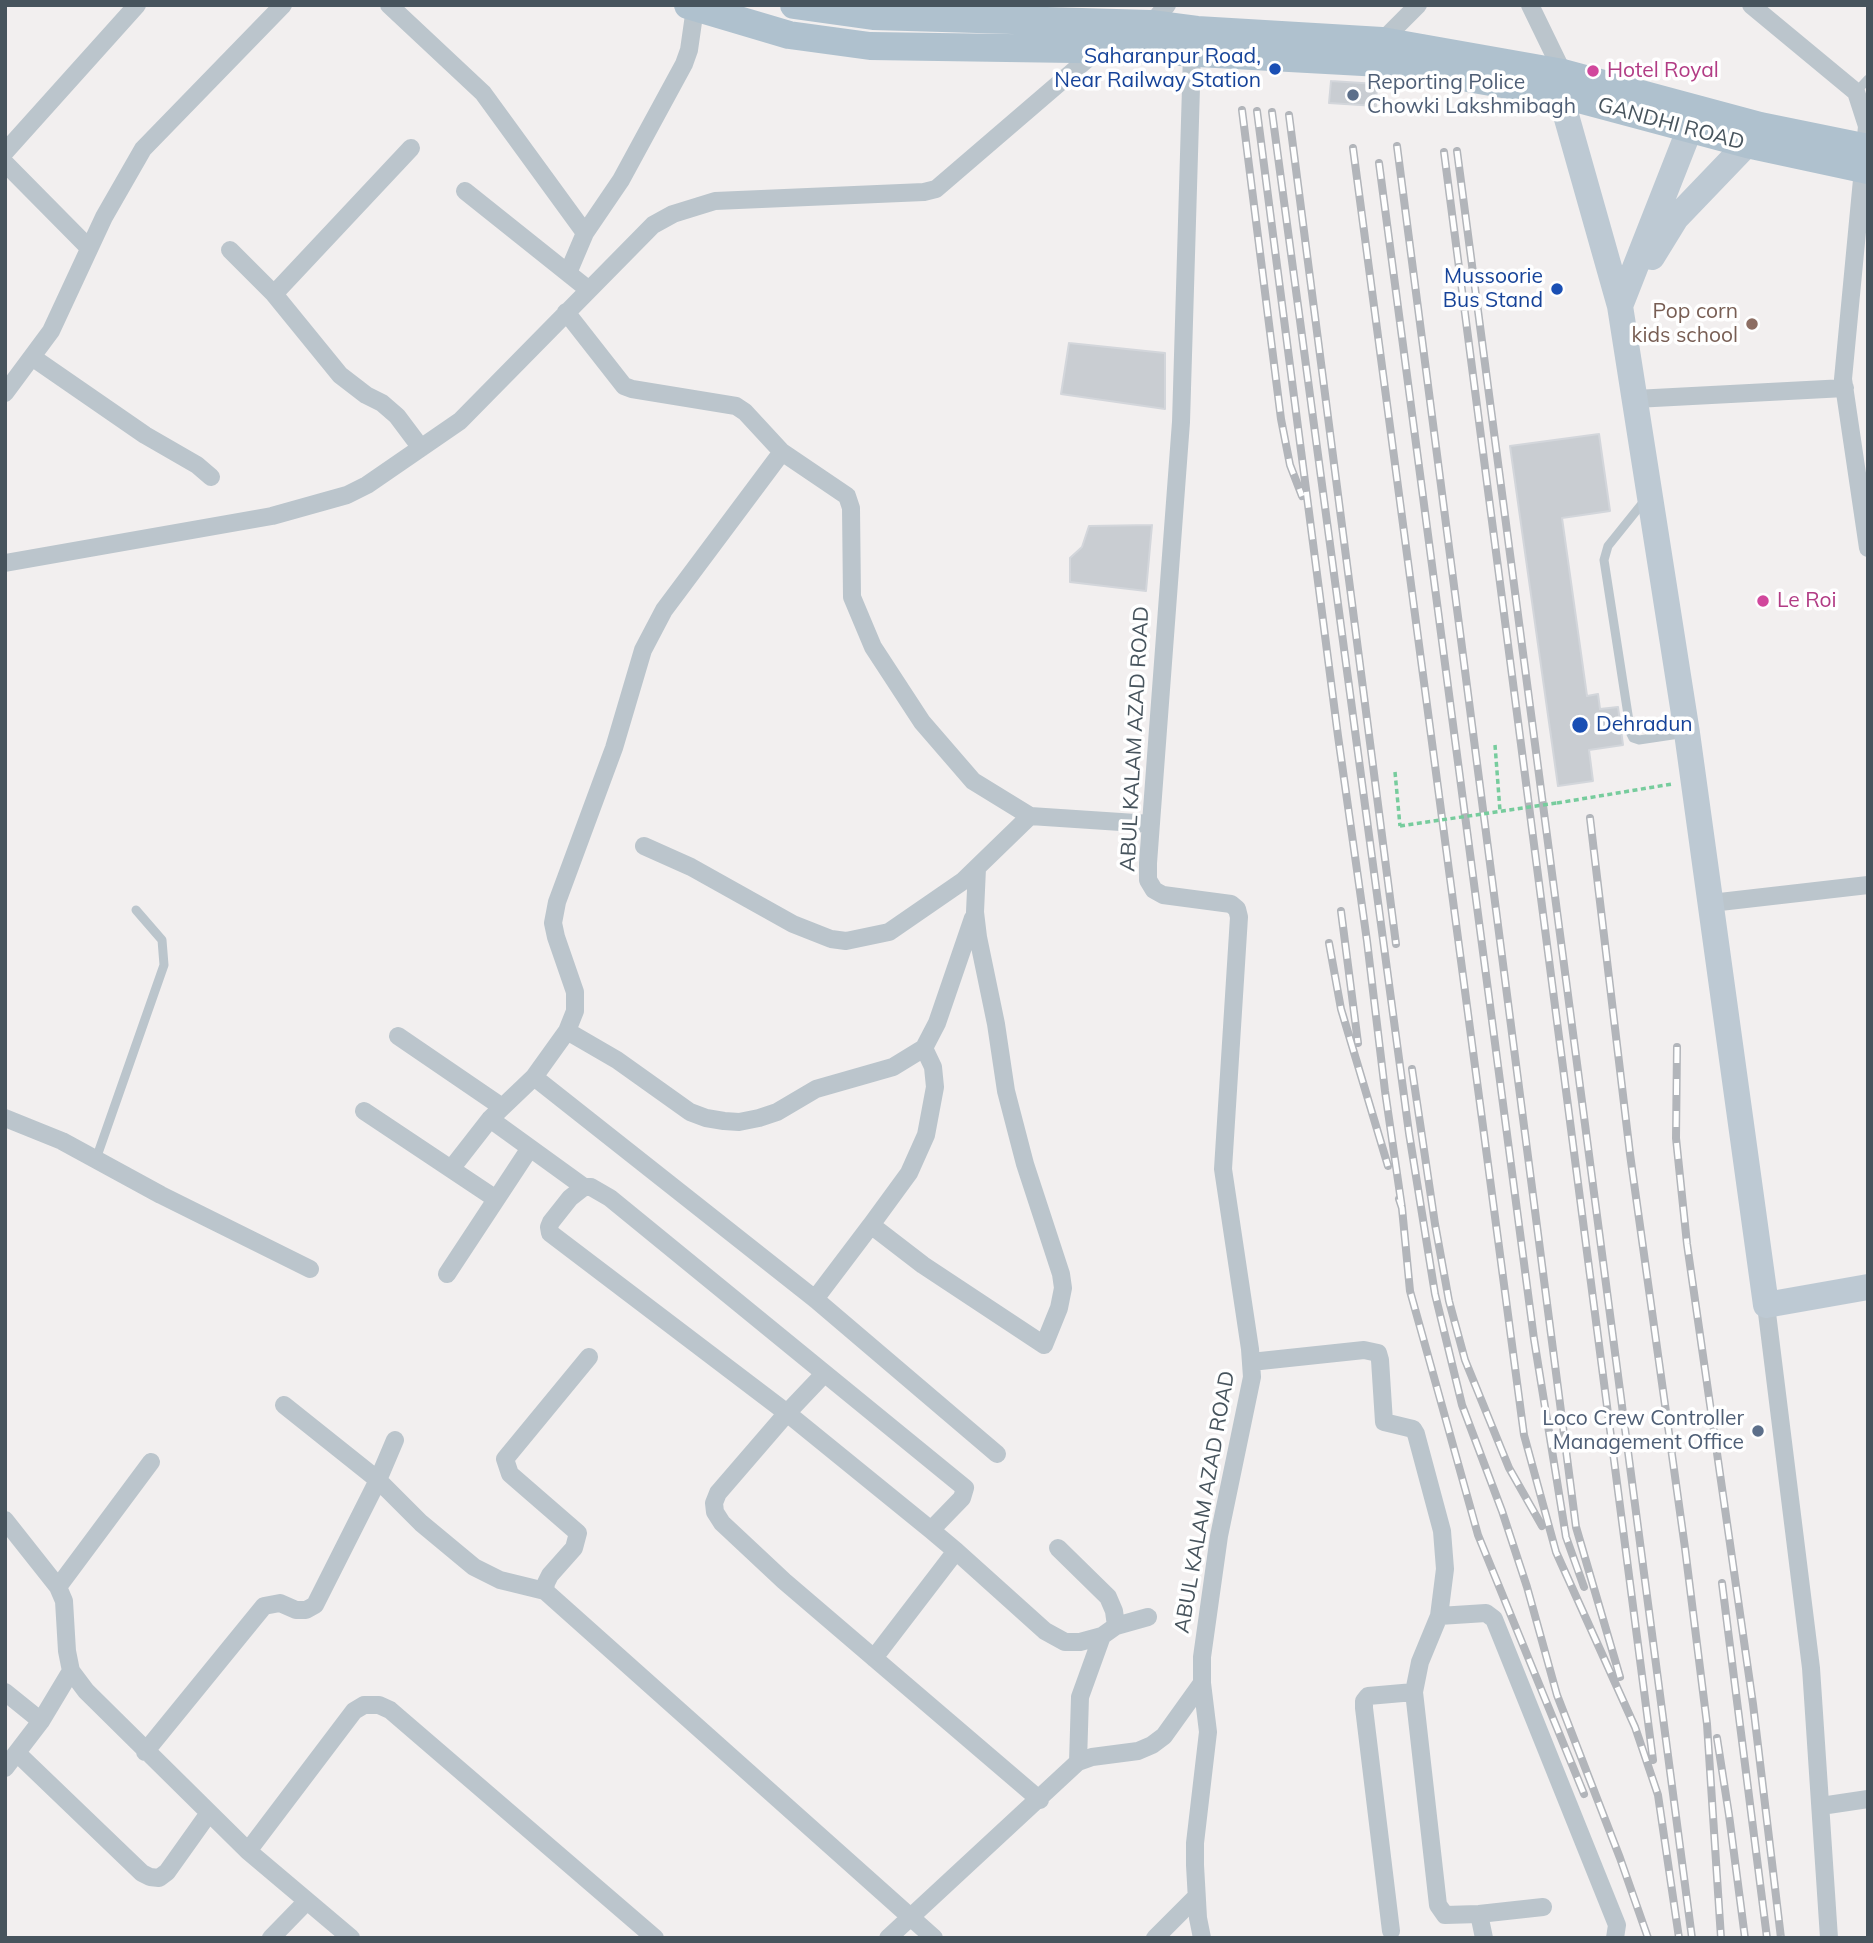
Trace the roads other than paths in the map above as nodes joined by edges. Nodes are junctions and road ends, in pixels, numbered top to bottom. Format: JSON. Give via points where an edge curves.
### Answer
{"nodes":[{"id":1,"x":137,"y":5,"type":"edge"},
{"id":2,"x":283,"y":5,"type":"edge"},
{"id":3,"x":389,"y":5,"type":"edge"},
{"id":4,"x":794,"y":5,"type":"edge"},
{"id":5,"x":1418,"y":5,"type":"edge"},
{"id":6,"x":1530,"y":5,"type":"edge"},
{"id":7,"x":1751,"y":5,"type":"edge"},
{"id":8,"x":691,"y":7,"type":"edge"},
{"id":9,"x":1159,"y":15,"type":"edge"},
{"id":10,"x":1101,"y":36,"type":"junction"},
{"id":11,"x":1382,"y":41,"type":"junction"},
{"id":12,"x":1192,"y":54,"type":"junction"},
{"id":13,"x":1562,"y":84,"type":"junction"},
{"id":14,"x":1862,"y":85,"type":"edge"},
{"id":15,"x":1694,"y":119,"type":"junction"},
{"id":16,"x":1747,"y":144,"type":"junction"},
{"id":17,"x":411,"y":148,"type":"dead end"},
{"id":18,"x":5,"y":152,"type":"edge"},
{"id":19,"x":1866,"y":159,"type":"edge"},
{"id":20,"x":5,"y":163,"type":"edge"},
{"id":21,"x":465,"y":191,"type":"dead end"},
{"id":22,"x":585,"y":233,"type":"junction"},
{"id":23,"x":89,"y":248,"type":"junction"},
{"id":24,"x":230,"y":250,"type":"dead end"},
{"id":25,"x":568,"y":273,"type":"junction"},
{"id":26,"x":589,"y":289,"type":"junction"},
{"id":27,"x":274,"y":294,"type":"junction"},
{"id":28,"x":1620,"y":306,"type":"junction"},
{"id":29,"x":566,"y":313,"type":"junction"},
{"id":30,"x":32,"y":357,"type":"junction"},
{"id":31,"x":1845,"y":388,"type":"junction"},
{"id":32,"x":5,"y":393,"type":"edge"},
{"id":33,"x":1634,"y":399,"type":"junction"},
{"id":34,"x":421,"y":448,"type":"junction"},
{"id":35,"x":782,"y":452,"type":"junction"},
{"id":36,"x":211,"y":477,"type":"dead end"},
{"id":37,"x":1649,"y":494,"type":"junction"},
{"id":38,"x":1868,"y":548,"type":"edge"},
{"id":39,"x":5,"y":564,"type":"edge"},
{"id":40,"x":1687,"y":733,"type":"junction"},
{"id":41,"x":1030,"y":816,"type":"junction"},
{"id":42,"x":1151,"y":824,"type":"junction"},
{"id":43,"x":644,"y":846,"type":"dead end"},
{"id":44,"x":977,"y":868,"type":"junction"},
{"id":45,"x":1868,"y":885,"type":"edge"},
{"id":46,"x":1711,"y":903,"type":"junction"},
{"id":47,"x":136,"y":910,"type":"dead end"},
{"id":48,"x":975,"y":912,"type":"junction"},
{"id":49,"x":567,"y":1031,"type":"junction"},
{"id":50,"x":398,"y":1036,"type":"dead end"},
{"id":51,"x":924,"y":1048,"type":"junction"},
{"id":52,"x":534,"y":1077,"type":"junction"},
{"id":53,"x":364,"y":1111,"type":"dead end"},
{"id":54,"x":496,"y":1113,"type":"junction"},
{"id":55,"x":5,"y":1118,"type":"edge"},
{"id":56,"x":530,"y":1148,"type":"junction"},
{"id":57,"x":96,"y":1159,"type":"junction"},
{"id":58,"x":451,"y":1169,"type":"junction"},
{"id":59,"x":584,"y":1187,"type":"junction"},
{"id":60,"x":496,"y":1199,"type":"junction"},
{"id":61,"x":871,"y":1225,"type":"junction"},
{"id":62,"x":310,"y":1269,"type":"dead end"},
{"id":63,"x":447,"y":1274,"type":"dead end"},
{"id":64,"x":1868,"y":1287,"type":"edge"},
{"id":65,"x":815,"y":1299,"type":"junction"},
{"id":66,"x":1766,"y":1305,"type":"junction"},
{"id":67,"x":589,"y":1357,"type":"dead end"},
{"id":68,"x":1251,"y":1362,"type":"junction"},
{"id":69,"x":824,"y":1374,"type":"junction"},
{"id":70,"x":284,"y":1405,"type":"dead end"},
{"id":71,"x":787,"y":1413,"type":"junction"},
{"id":72,"x":395,"y":1440,"type":"dead end"},
{"id":73,"x":997,"y":1454,"type":"dead end"},
{"id":74,"x":151,"y":1462,"type":"dead end"},
{"id":75,"x":378,"y":1480,"type":"junction"},
{"id":76,"x":5,"y":1520,"type":"edge"},
{"id":77,"x":930,"y":1530,"type":"junction"},
{"id":78,"x":1058,"y":1548,"type":"dead end"},
{"id":79,"x":956,"y":1551,"type":"junction"},
{"id":80,"x":58,"y":1587,"type":"junction"},
{"id":81,"x":545,"y":1591,"type":"junction"},
{"id":82,"x":1439,"y":1616,"type":"junction"},
{"id":83,"x":1148,"y":1617,"type":"dead end"},
{"id":84,"x":1109,"y":1631,"type":"junction"},
{"id":85,"x":874,"y":1658,"type":"junction"},
{"id":86,"x":71,"y":1671,"type":"junction"},
{"id":87,"x":1202,"y":1683,"type":"junction"},
{"id":88,"x":5,"y":1692,"type":"edge"},
{"id":89,"x":1414,"y":1692,"type":"junction"},
{"id":90,"x":41,"y":1721,"type":"junction"},
{"id":91,"x":145,"y":1752,"type":"junction"},
{"id":92,"x":17,"y":1753,"type":"junction"},
{"id":93,"x":1078,"y":1762,"type":"junction"},
{"id":94,"x":5,"y":1768,"type":"edge"},
{"id":95,"x":1868,"y":1799,"type":"edge"},
{"id":96,"x":1040,"y":1800,"type":"junction"},
{"id":97,"x":1821,"y":1806,"type":"junction"},
{"id":98,"x":209,"y":1812,"type":"junction"},
{"id":99,"x":248,"y":1851,"type":"junction"},
{"id":100,"x":1196,"y":1897,"type":"junction"},
{"id":101,"x":306,"y":1901,"type":"junction"},
{"id":102,"x":1543,"y":1907,"type":"dead end"},
{"id":103,"x":1479,"y":1914,"type":"junction"},
{"id":104,"x":911,"y":1917,"type":"junction"},
{"id":105,"x":1391,"y":1931,"type":"dead end"},
{"id":106,"x":271,"y":1938,"type":"edge"},
{"id":107,"x":351,"y":1938,"type":"edge"},
{"id":108,"x":655,"y":1938,"type":"edge"},
{"id":109,"x":888,"y":1938,"type":"edge"},
{"id":110,"x":934,"y":1938,"type":"edge"},
{"id":111,"x":1155,"y":1938,"type":"edge"},
{"id":112,"x":1202,"y":1938,"type":"edge"},
{"id":113,"x":1484,"y":1938,"type":"edge"},
{"id":114,"x":1615,"y":1938,"type":"edge"},
{"id":115,"x":1829,"y":1938,"type":"edge"}],
"edges":[{"from":1,"to":18,"type":"street"},
{"from":2,"to":23,"type":"street","via":[[143,149]]},
{"from":3,"to":22,"type":"street","via":[[483,93]]},
{"from":4,"to":10,"type":"main road"},
{"from":5,"to":11,"type":"street"},
{"from":6,"to":13,"type":"street"},
{"from":7,"to":14,"type":"street"},
{"from":8,"to":10,"type":"main road","via":[[789,35],[870,46]]},
{"from":8,"to":22,"type":"street","via":[[684,64],[621,180]]},
{"from":9,"to":10,"type":"main road","name":"GANDHI ROAD"},
{"from":9,"to":11,"type":"main road","name":"GANDHI ROAD","via":[[1197,30]]},
{"from":10,"to":12,"type":"main road","name":"GANDHI ROAD"},
{"from":10,"to":26,"type":"street","via":[[936,189],[715,201],[653,225]]},
{"from":11,"to":13,"type":"main road","name":"GANDHI ROAD"},
{"from":12,"to":13,"type":"main road","name":"GANDHI ROAD","via":[[1381,63]]},
{"from":12,"to":42,"type":"street","name":"ABUL KALAM AZAD ROAD","via":[[1181,422]]},
{"from":13,"to":15,"type":"main road","name":"GANDHI ROAD"},
{"from":13,"to":28,"type":"street"},
{"from":14,"to":19,"type":"street"},
{"from":15,"to":16,"type":"main road","name":"GANDHI ROAD"},
{"from":15,"to":19,"type":"main road","name":"GANDHI ROAD","via":[[1760,126]]},
{"from":15,"to":28,"type":"street"},
{"from":16,"to":19,"type":"main road","name":"GANDHI ROAD"},
{"from":16,"to":28,"type":"street","via":[[1676,218]]},
{"from":17,"to":27,"type":"street"},
{"from":19,"to":31,"type":"street","via":[[1844,359]]},
{"from":20,"to":23,"type":"street"},
{"from":21,"to":25,"type":"street"},
{"from":22,"to":25,"type":"street"},
{"from":23,"to":30,"type":"street","via":[[51,331]]},
{"from":24,"to":27,"type":"street"},
{"from":25,"to":26,"type":"street"},
{"from":26,"to":29,"type":"street"},
{"from":27,"to":34,"type":"street","via":[[340,375],[397,416]]},
{"from":28,"to":33,"type":"street"},
{"from":29,"to":34,"type":"street","via":[[460,421]]},
{"from":29,"to":35,"type":"street","via":[[624,386],[736,406]]},
{"from":30,"to":32,"type":"street"},
{"from":30,"to":36,"type":"street"},
{"from":31,"to":33,"type":"street"},
{"from":31,"to":38,"type":"street"},
{"from":33,"to":37,"type":"street"},
{"from":34,"to":39,"type":"street","via":[[347,495],[272,516]]},
{"from":35,"to":41,"type":"street","via":[[847,496],[852,597],[873,647],[922,722],[973,781]]},
{"from":35,"to":49,"type":"street","via":[[664,610],[643,650],[614,748],[557,902],[556,937],[576,999]]},
{"from":37,"to":40,"type":"street"},
{"from":37,"to":40,"type":"lane","via":[[1608,546],[1604,560],[1631,734],[1639,740]]},
{"from":40,"to":46,"type":"street"},
{"from":41,"to":42,"type":"street"},
{"from":41,"to":44,"type":"street"},
{"from":42,"to":68,"type":"street","name":"ABUL KALAM AZAD ROAD","via":[[1148,880],[1154,890],[1231,904],[1240,917],[1223,1169]]},
{"from":43,"to":44,"type":"street","via":[[793,924],[846,941],[889,932]]},
{"from":44,"to":48,"type":"street"},
{"from":45,"to":46,"type":"street"},
{"from":46,"to":66,"type":"street"},
{"from":47,"to":57,"type":"lane","via":[[162,940],[164,965]]},
{"from":48,"to":51,"type":"street"},
{"from":48,"to":61,"type":"street","via":[[1006,1091],[1062,1274],[1059,1308],[1044,1345]]},
{"from":49,"to":51,"type":"street","via":[[690,1112],[739,1122],[777,1112],[817,1090],[893,1068]]},
{"from":49,"to":52,"type":"street"},
{"from":50,"to":54,"type":"street"},
{"from":51,"to":61,"type":"street","via":[[933,1067],[935,1087],[926,1135],[909,1173]]},
{"from":52,"to":54,"type":"street"},
{"from":52,"to":65,"type":"street"},
{"from":53,"to":58,"type":"street"},
{"from":54,"to":56,"type":"street"},
{"from":54,"to":58,"type":"street"},
{"from":55,"to":57,"type":"street","via":[[38,1129]]},
{"from":56,"to":59,"type":"street"},
{"from":56,"to":60,"type":"street"},
{"from":57,"to":62,"type":"street"},
{"from":58,"to":60,"type":"street"},
{"from":59,"to":69,"type":"street","via":[[599,1191],[650,1229]]},
{"from":59,"to":71,"type":"street","via":[[551,1222],[550,1233]]},
{"from":60,"to":63,"type":"street"},
{"from":61,"to":65,"type":"street"},
{"from":64,"to":66,"type":"street"},
{"from":65,"to":73,"type":"street"},
{"from":66,"to":97,"type":"street","via":[[1811,1668]]},
{"from":67,"to":81,"type":"street","via":[[505,1459],[510,1474],[578,1533],[575,1548],[550,1575]]},
{"from":68,"to":82,"type":"street","via":[[1364,1350],[1378,1353],[1384,1422],[1413,1429],[1416,1434],[1442,1531],[1445,1569]]},
{"from":68,"to":87,"type":"street","name":"ABUL KALAM AZAD ROAD","via":[[1250,1393],[1213,1569]]},
{"from":69,"to":71,"type":"street"},
{"from":69,"to":77,"type":"street","via":[[965,1488],[962,1498]]},
{"from":70,"to":75,"type":"street"},
{"from":71,"to":77,"type":"street"},
{"from":71,"to":85,"type":"street","via":[[718,1493],[715,1512],[784,1581]]},
{"from":72,"to":75,"type":"street"},
{"from":74,"to":80,"type":"street"},
{"from":75,"to":81,"type":"street","via":[[474,1567],[500,1580]]},
{"from":75,"to":91,"type":"street","via":[[315,1605],[306,1610],[280,1603],[264,1606]]},
{"from":76,"to":80,"type":"street"},
{"from":77,"to":79,"type":"street"},
{"from":78,"to":84,"type":"street","via":[[1108,1597],[1114,1611]]},
{"from":79,"to":84,"type":"street","via":[[1045,1631],[1065,1642],[1080,1642]]},
{"from":79,"to":85,"type":"street"},
{"from":80,"to":86,"type":"street","via":[[64,1601]]},
{"from":81,"to":104,"type":"street"},
{"from":82,"to":89,"type":"street","via":[[1420,1662]]},
{"from":82,"to":114,"type":"street","via":[[1486,1613],[1494,1619],[1617,1925]]},
{"from":83,"to":84,"type":"street"},
{"from":84,"to":93,"type":"street","via":[[1080,1697]]},
{"from":85,"to":96,"type":"street"},
{"from":86,"to":90,"type":"street"},
{"from":86,"to":91,"type":"street"},
{"from":87,"to":93,"type":"street","via":[[1164,1736],[1152,1745]]},
{"from":87,"to":100,"type":"street","name":"ABUL KALAM AZAD ROAD","via":[[1208,1732],[1195,1843]]},
{"from":88,"to":90,"type":"street"},
{"from":89,"to":103,"type":"street","via":[[1438,1905],[1446,1915]]},
{"from":89,"to":105,"type":"street","via":[[1364,1700]]},
{"from":90,"to":92,"type":"street"},
{"from":91,"to":98,"type":"street"},
{"from":92,"to":94,"type":"street"},
{"from":92,"to":98,"type":"street","via":[[150,1877],[167,1872]]},
{"from":93,"to":96,"type":"street"},
{"from":95,"to":97,"type":"street"},
{"from":96,"to":104,"type":"street"},
{"from":97,"to":115,"type":"street"},
{"from":98,"to":99,"type":"street"},
{"from":99,"to":101,"type":"street"},
{"from":99,"to":108,"type":"street","via":[[354,1711],[363,1705],[379,1705]]},
{"from":100,"to":111,"type":"street"},
{"from":100,"to":112,"type":"street","name":"ABUL KALAM AZAD ROAD"},
{"from":101,"to":106,"type":"street"},
{"from":101,"to":107,"type":"street"},
{"from":102,"to":103,"type":"street"},
{"from":103,"to":113,"type":"street"},
{"from":104,"to":109,"type":"street"},
{"from":104,"to":110,"type":"street"}]}
